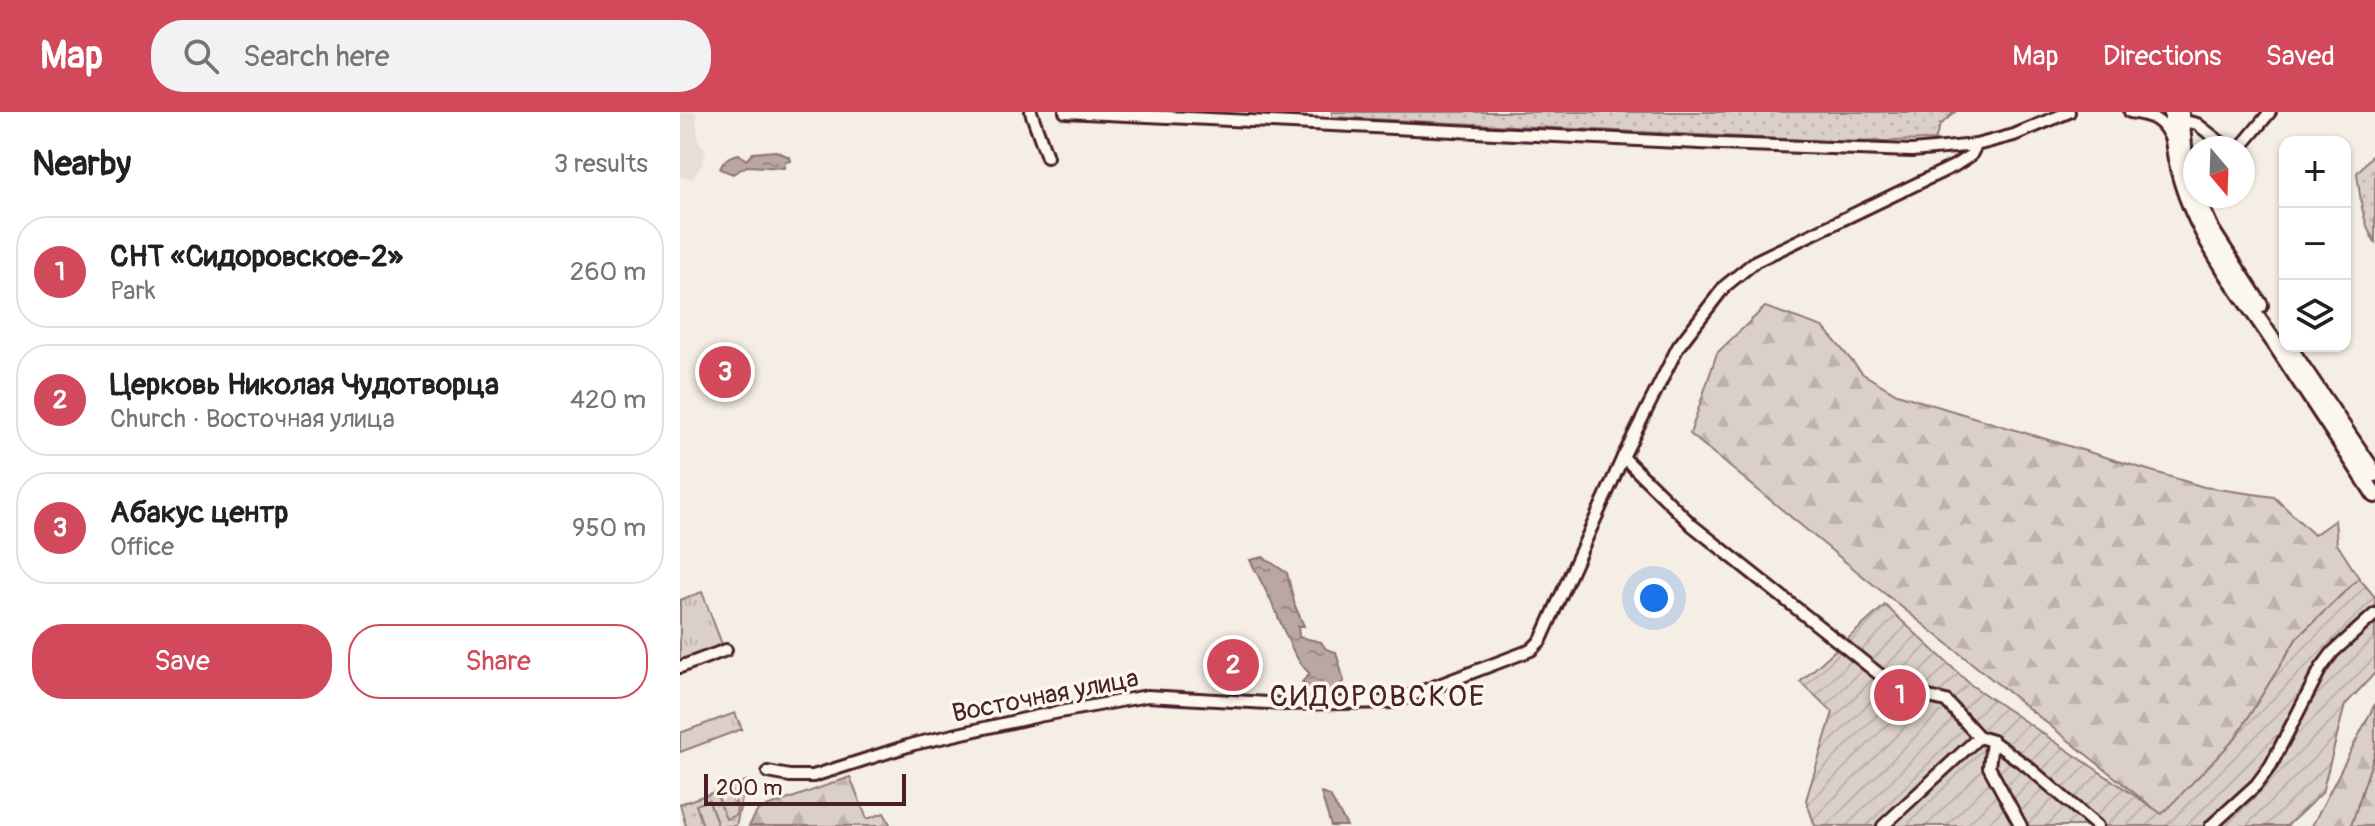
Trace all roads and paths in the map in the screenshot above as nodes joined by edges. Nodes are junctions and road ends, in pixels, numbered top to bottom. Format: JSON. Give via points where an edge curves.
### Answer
{"nodes":[{"id":1,"x":1031,"y":112,"type":"edge"},
{"id":2,"x":1065,"y":112,"type":"edge"},
{"id":3,"x":2069,"y":112,"type":"edge"},
{"id":4,"x":2130,"y":112,"type":"edge"},
{"id":5,"x":2270,"y":112,"type":"edge"},
{"id":6,"x":2150,"y":113,"type":"edge"},
{"id":7,"x":2178,"y":115,"type":"edge"},
{"id":8,"x":2212,"y":136,"type":"edge"},
{"id":9,"x":2250,"y":136,"type":"edge"},
{"id":10,"x":2173,"y":143,"type":"junction"},
{"id":11,"x":1976,"y":145,"type":"junction"},
{"id":12,"x":2183,"y":145,"type":"edge"},
{"id":13,"x":1047,"y":157,"type":"dead end"},
{"id":14,"x":2203,"y":208,"type":"edge"},
{"id":15,"x":2279,"y":333,"type":"edge"},
{"id":16,"x":2291,"y":352,"type":"edge"},
{"id":17,"x":1623,"y":457,"type":"junction"},
{"id":18,"x":2375,"y":474,"type":"edge"},
{"id":19,"x":2375,"y":495,"type":"edge"},
{"id":20,"x":2375,"y":614,"type":"edge"},
{"id":21,"x":726,"y":650,"type":"dead end"},
{"id":22,"x":680,"y":667,"type":"edge"},
{"id":23,"x":1979,"y":737,"type":"junction"},
{"id":24,"x":1992,"y":741,"type":"junction"},
{"id":25,"x":768,"y":772,"type":"dead end"},
{"id":26,"x":1883,"y":826,"type":"edge"},
{"id":27,"x":2021,"y":826,"type":"edge"},
{"id":28,"x":2097,"y":826,"type":"edge"},
{"id":29,"x":2211,"y":826,"type":"edge"}],
"edges":[{"from":1,"to":13,"type":"street"},
{"from":2,"to":11,"type":"street","via":[[1833,149],[1912,151]]},
{"from":3,"to":11,"type":"street"},
{"from":4,"to":6,"type":"street"},
{"from":5,"to":9,"type":"street"},
{"from":6,"to":10,"type":"street"},
{"from":7,"to":8,"type":"street"},
{"from":7,"to":10,"type":"highway"},
{"from":7,"to":12,"type":"highway"},
{"from":10,"to":19,"type":"highway","via":[[2201,233]]},
{"from":11,"to":17,"type":"street","name":"Восточная улица","via":[[1954,166],[1756,261],[1725,286],[1678,347]]},
{"from":14,"to":15,"type":"highway","via":[[2223,249]]},
{"from":16,"to":18,"type":"highway"},
{"from":17,"to":23,"type":"street","via":[[1693,526],[1899,690],[1946,701]]},
{"from":17,"to":25,"type":"street","name":"Восточная улица","via":[[1541,640],[1531,650],[1394,702],[1284,704],[1147,696],[914,744],[813,776]]},
{"from":20,"to":29,"type":"street","via":[[2321,668],[2256,785]]},
{"from":21,"to":22,"type":"street"},
{"from":23,"to":24,"type":"street"},
{"from":23,"to":26,"type":"street"},
{"from":24,"to":27,"type":"street","via":[[1989,767]]},
{"from":24,"to":28,"type":"street"}]}
